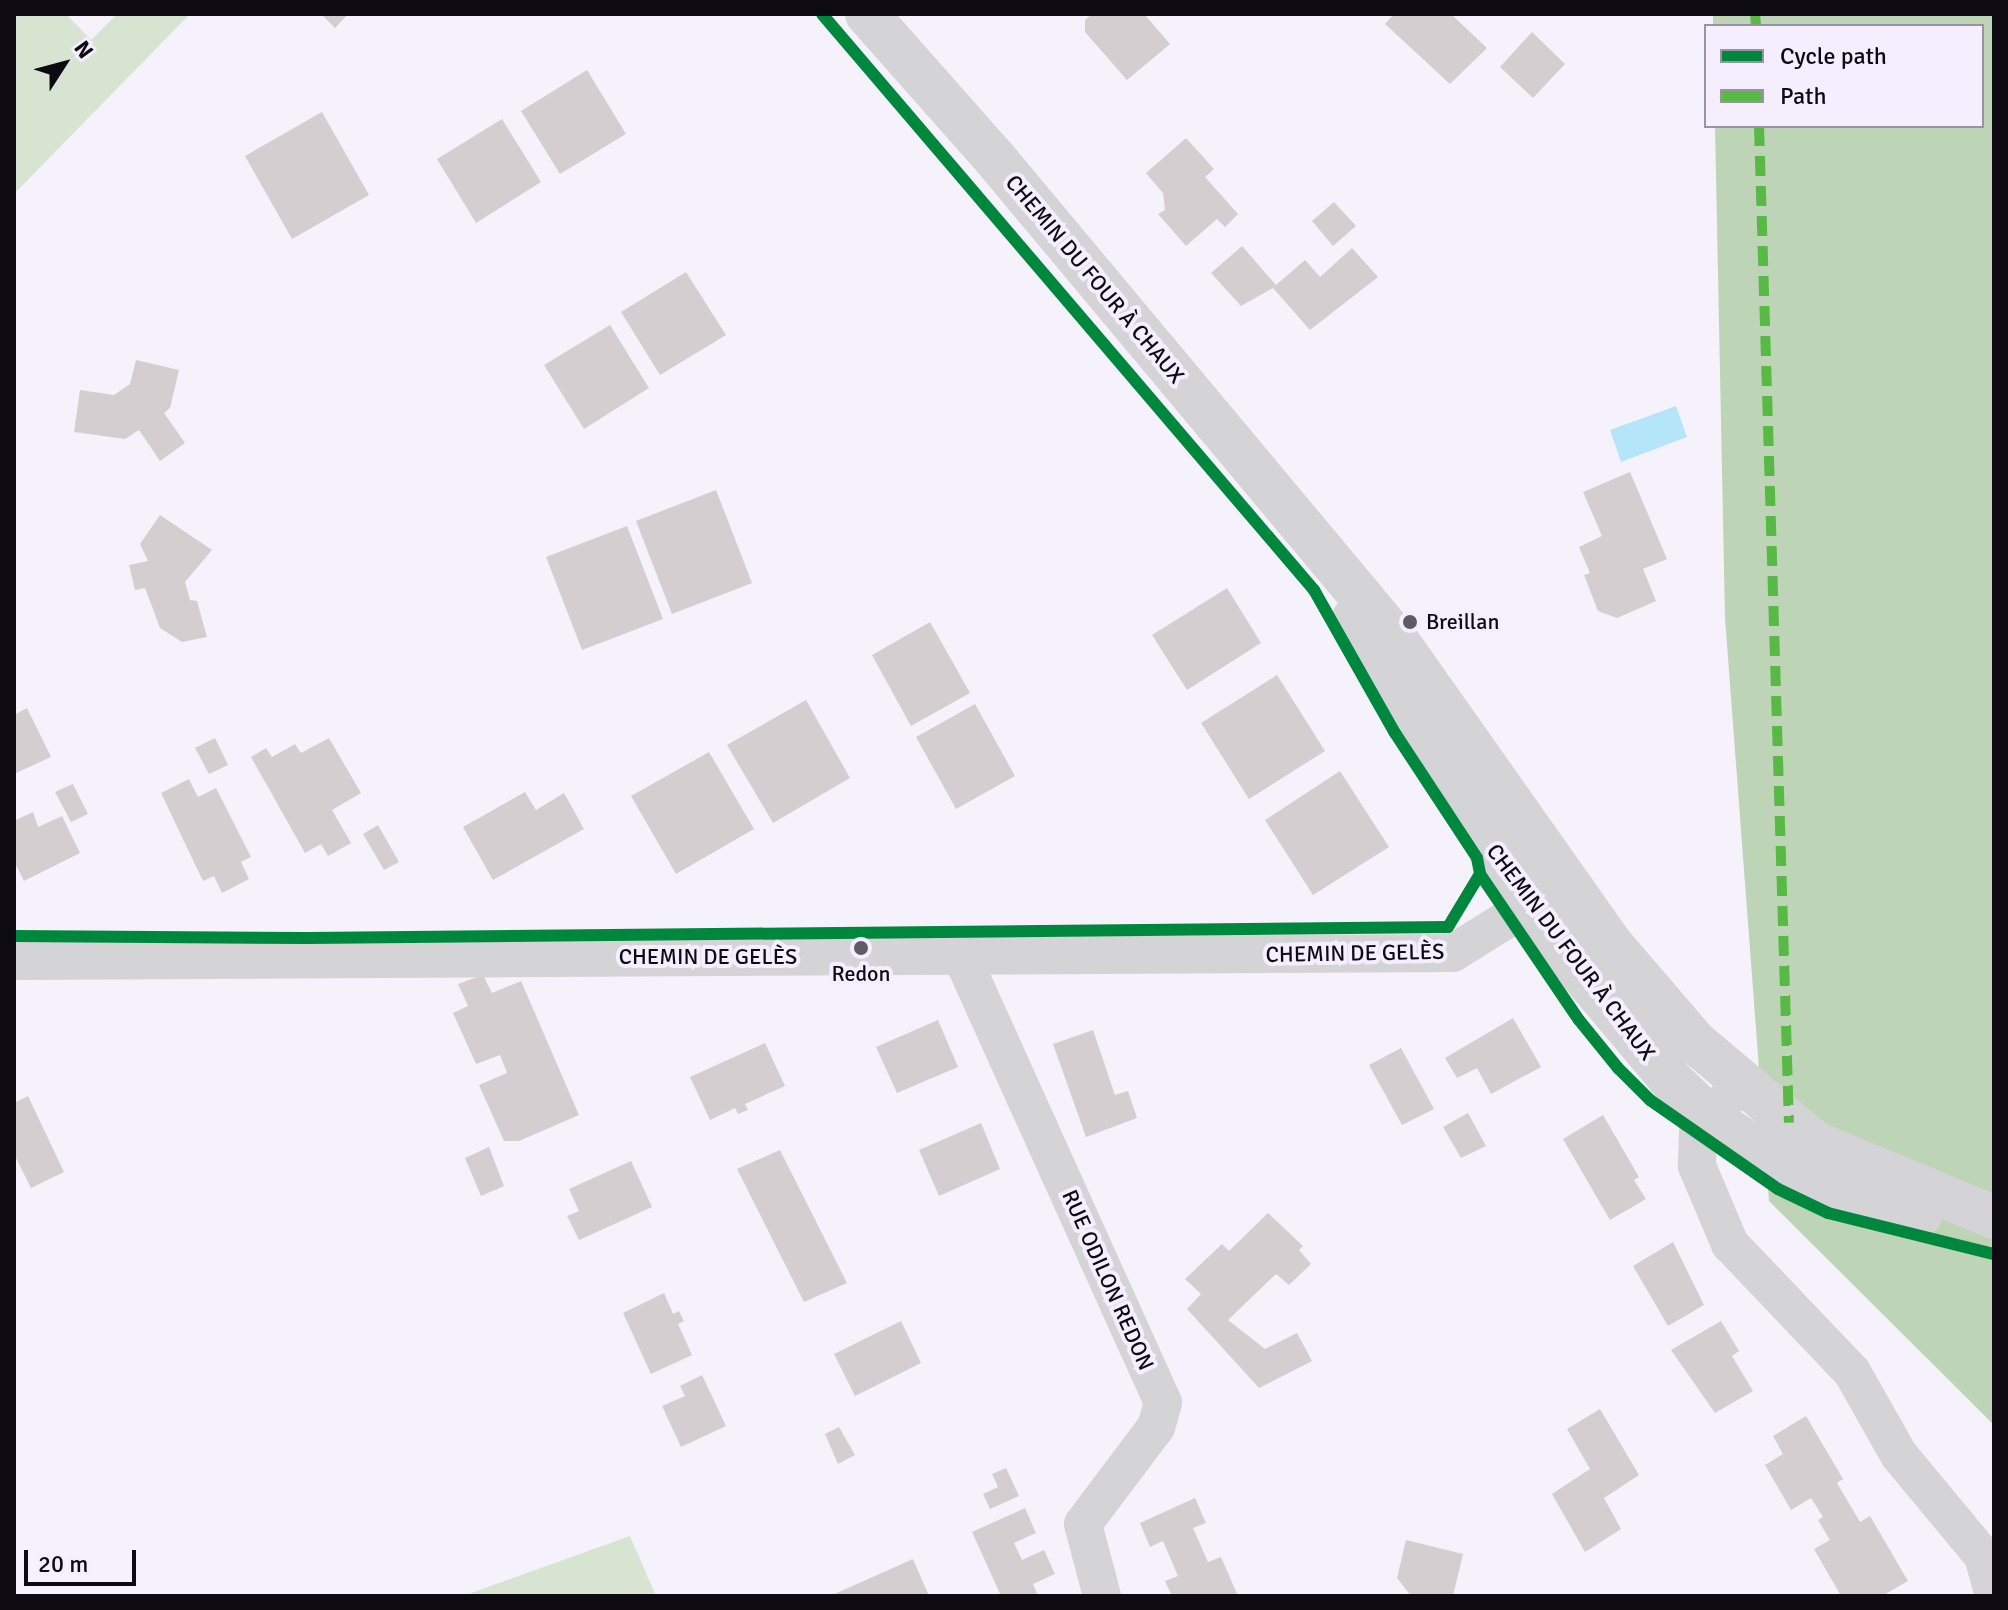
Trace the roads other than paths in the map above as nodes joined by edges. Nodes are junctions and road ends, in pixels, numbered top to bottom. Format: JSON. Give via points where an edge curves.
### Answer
{"nodes":[{"id":1,"x":867,"y":14,"type":"edge"},
{"id":2,"x":1549,"y":893,"type":"junction"},
{"id":3,"x":961,"y":955,"type":"junction"},
{"id":4,"x":14,"y":961,"type":"edge"},
{"id":5,"x":1740,"y":1083,"type":"junction"},
{"id":6,"x":1710,"y":1118,"type":"junction"},
{"id":7,"x":1994,"y":1217,"type":"edge"},
{"id":8,"x":1994,"y":1232,"type":"edge"},
{"id":9,"x":1102,"y":1596,"type":"edge"},
{"id":10,"x":1994,"y":1596,"type":"edge"}],
"edges":[{"from":1,"to":2,"type":"street","name":"CHEMIN DU FOUR À CHAUX","via":[[997,161],[1393,635]]},
{"from":2,"to":3,"type":"street","name":"CHEMIN DE GELÈS","via":[[1453,953]]},
{"from":2,"to":5,"type":"street","name":"CHEMIN DU FOUR À CHAUX"},
{"from":2,"to":6,"type":"street","name":"CHEMIN DU FOUR À CHAUX","via":[[1626,1029]]},
{"from":3,"to":4,"type":"street","name":"CHEMIN DE GELÈS"},
{"from":3,"to":9,"type":"street","name":"RUE ODILON REDON","via":[[1163,1403],[1156,1427],[1083,1524]]},
{"from":5,"to":6,"type":"street"},
{"from":5,"to":7,"type":"street","name":"CHEMIN DU FOUR À CHAUX","via":[[1815,1143]]},
{"from":6,"to":8,"type":"street","name":"CHEMIN DU FOUR À CHAUX","via":[[1789,1170],[1839,1191]]},
{"from":6,"to":10,"type":"street","via":[[1698,1133],[1697,1166],[1730,1244],[1852,1372],[1899,1455],[1983,1556]]}]}
